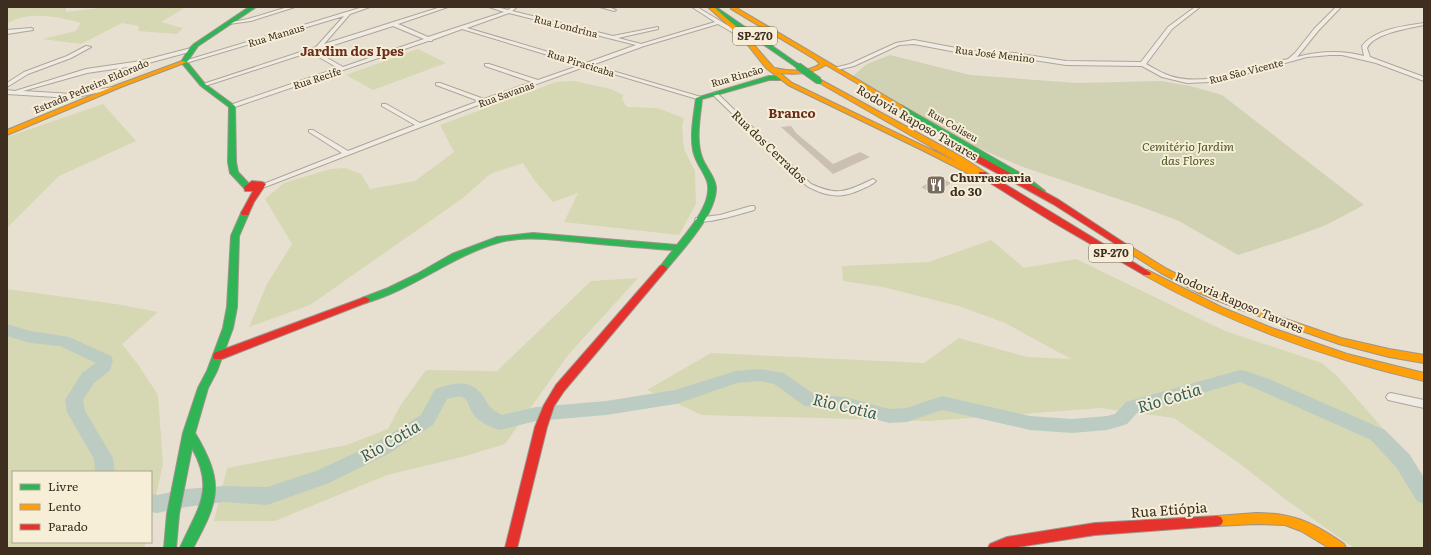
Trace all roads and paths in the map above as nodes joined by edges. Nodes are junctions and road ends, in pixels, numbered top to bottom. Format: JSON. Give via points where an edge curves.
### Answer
{"nodes":[{"id":1,"x":253,"y":7,"type":"edge"},
{"id":2,"x":293,"y":7,"type":"edge"},
{"id":3,"x":368,"y":7,"type":"edge"},
{"id":4,"x":446,"y":7,"type":"edge"},
{"id":5,"x":490,"y":7,"type":"edge"},
{"id":6,"x":515,"y":7,"type":"edge"},
{"id":7,"x":602,"y":7,"type":"edge"},
{"id":8,"x":694,"y":7,"type":"edge"},
{"id":9,"x":711,"y":7,"type":"edge"},
{"id":10,"x":1198,"y":7,"type":"edge"},
{"id":11,"x":1339,"y":7,"type":"edge"},
{"id":12,"x":731,"y":8,"type":"edge"},
{"id":13,"x":614,"y":10,"type":"dead end"},
{"id":14,"x":508,"y":12,"type":"junction"},
{"id":15,"x":348,"y":13,"type":"junction"},
{"id":16,"x":719,"y":22,"type":"junction"},
{"id":17,"x":230,"y":23,"type":"junction"},
{"id":18,"x":393,"y":24,"type":"junction"},
{"id":19,"x":1424,"y":24,"type":"edge"},
{"id":20,"x":706,"y":26,"type":"junction"},
{"id":21,"x":462,"y":28,"type":"junction"},
{"id":22,"x":656,"y":28,"type":"dead end"},
{"id":23,"x":31,"y":29,"type":"dead end"},
{"id":24,"x":731,"y":29,"type":"junction"},
{"id":25,"x":7,"y":32,"type":"edge"},
{"id":26,"x":612,"y":38,"type":"junction"},
{"id":27,"x":745,"y":38,"type":"junction"},
{"id":28,"x":430,"y":40,"type":"junction"},
{"id":29,"x":642,"y":45,"type":"junction"},
{"id":30,"x":88,"y":47,"type":"dead end"},
{"id":31,"x":318,"y":47,"type":"junction"},
{"id":32,"x":191,"y":50,"type":"junction"},
{"id":33,"x":310,"y":50,"type":"junction"},
{"id":34,"x":1368,"y":58,"type":"junction"},
{"id":35,"x":820,"y":59,"type":"junction"},
{"id":36,"x":1289,"y":60,"type":"junction"},
{"id":37,"x":184,"y":62,"type":"junction"},
{"id":38,"x":1143,"y":64,"type":"junction"},
{"id":39,"x":487,"y":65,"type":"dead end"},
{"id":40,"x":589,"y":65,"type":"junction"},
{"id":41,"x":343,"y":69,"type":"junction"},
{"id":42,"x":798,"y":70,"type":"junction"},
{"id":43,"x":848,"y":70,"type":"junction"},
{"id":44,"x":830,"y":71,"type":"junction"},
{"id":45,"x":774,"y":74,"type":"junction"},
{"id":46,"x":1424,"y":79,"type":"edge"},
{"id":47,"x":538,"y":82,"type":"junction"},
{"id":48,"x":7,"y":84,"type":"edge"},
{"id":49,"x":438,"y":84,"type":"dead end"},
{"id":50,"x":203,"y":85,"type":"junction"},
{"id":51,"x":119,"y":86,"type":"junction"},
{"id":52,"x":795,"y":87,"type":"junction"},
{"id":53,"x":18,"y":91,"type":"junction"},
{"id":54,"x":8,"y":92,"type":"edge"},
{"id":55,"x":715,"y":94,"type":"junction"},
{"id":56,"x":699,"y":98,"type":"junction"},
{"id":57,"x":484,"y":101,"type":"junction"},
{"id":58,"x":384,"y":105,"type":"dead end"},
{"id":59,"x":232,"y":106,"type":"junction"},
{"id":60,"x":420,"y":126,"type":"junction"},
{"id":61,"x":311,"y":131,"type":"dead end"},
{"id":62,"x":7,"y":133,"type":"edge"},
{"id":63,"x":950,"y":136,"type":"junction"},
{"id":64,"x":348,"y":154,"type":"junction"},
{"id":65,"x":970,"y":154,"type":"junction"},
{"id":66,"x":873,"y":181,"type":"dead end"},
{"id":67,"x":256,"y":186,"type":"junction"},
{"id":68,"x":1007,"y":190,"type":"junction"},
{"id":69,"x":1056,"y":202,"type":"junction"},
{"id":70,"x":751,"y":208,"type":"dead end"},
{"id":71,"x":699,"y":220,"type":"junction"},
{"id":72,"x":678,"y":248,"type":"junction"},
{"id":73,"x":218,"y":356,"type":"junction"},
{"id":74,"x":1346,"y":358,"type":"junction"},
{"id":75,"x":1424,"y":359,"type":"edge"},
{"id":76,"x":1424,"y":377,"type":"edge"},
{"id":77,"x":1424,"y":382,"type":"edge"},
{"id":78,"x":1391,"y":397,"type":"dead end"},
{"id":79,"x":1424,"y":404,"type":"edge"},
{"id":80,"x":188,"y":433,"type":"junction"},
{"id":81,"x":170,"y":548,"type":"edge"},
{"id":82,"x":186,"y":548,"type":"edge"},
{"id":83,"x":511,"y":548,"type":"edge"},
{"id":84,"x":994,"y":548,"type":"edge"},
{"id":85,"x":1340,"y":548,"type":"edge"}],
"edges":[{"from":1,"to":17,"type":"main road"},
{"from":2,"to":17,"type":"street"},
{"from":3,"to":15,"type":"street","name":"Rua Manaus"},
{"from":4,"to":18,"type":"street"},
{"from":5,"to":14,"type":"street","name":"Rua Londrina"},
{"from":6,"to":14,"type":"street","name":"Rua Recife"},
{"from":7,"to":13,"type":"street"},
{"from":8,"to":16,"type":"street"},
{"from":9,"to":27,"type":"main road"},
{"from":9,"to":42,"type":"main road","name":"Rodovia Raposo Tavares","number":"SP-270","via":[[730,18]]},
{"from":10,"to":38,"type":"street","via":[[1170,28]]},
{"from":11,"to":36,"type":"street"},
{"from":12,"to":35,"type":"main road"},
{"from":12,"to":44,"type":"main road","name":"Rodovia Raposo Tavares","number":"SP-270","via":[[809,64]]},
{"from":14,"to":21,"type":"street","name":"Rua Recife"},
{"from":14,"to":26,"type":"street","name":"Rua Londrina"},
{"from":15,"to":31,"type":"street"},
{"from":15,"to":37,"type":"street","name":"Rua Manaus"},
{"from":16,"to":20,"type":"street","name":"Rua Savanas"},
{"from":16,"to":24,"type":"street"},
{"from":17,"to":32,"type":"main road"},
{"from":18,"to":28,"type":"street"},
{"from":18,"to":31,"type":"street"},
{"from":19,"to":34,"type":"street","via":[[1379,36],[1366,44]]},
{"from":20,"to":24,"type":"street"},
{"from":20,"to":29,"type":"street","name":"Rua Savanas"},
{"from":21,"to":28,"type":"street","name":"Rua Recife"},
{"from":21,"to":40,"type":"street","name":"Rua Piracicaba"},
{"from":22,"to":26,"type":"street"},
{"from":23,"to":25,"type":"street"},
{"from":24,"to":27,"type":"street"},
{"from":26,"to":29,"type":"street","name":"Rua Londrina"},
{"from":27,"to":45,"type":"main road"},
{"from":28,"to":41,"type":"street","name":"Rua Recife"},
{"from":29,"to":40,"type":"street","name":"Rua Savanas"},
{"from":30,"to":48,"type":"street","via":[[70,57],[26,73]]},
{"from":31,"to":33,"type":"street"},
{"from":32,"to":37,"type":"main road"},
{"from":32,"to":53,"type":"street","via":[[141,63],[86,71]]},
{"from":33,"to":41,"type":"street"},
{"from":33,"to":50,"type":"street"},
{"from":34,"to":36,"type":"street","name":"Rua São Vicente","via":[[1336,53]]},
{"from":34,"to":46,"type":"street","name":"Rua São Vicente"},
{"from":35,"to":44,"type":"main road"},
{"from":35,"to":45,"type":"main road","via":[[824,63],[821,67]]},
{"from":36,"to":38,"type":"street","name":"Rua São Vicente","via":[[1211,81],[1197,82],[1165,77]]},
{"from":37,"to":50,"type":"main road"},
{"from":37,"to":51,"type":"main road","name":"Estrada Pedreira Eldorado"},
{"from":38,"to":43,"type":"street","name":"Rua José Menino","via":[[1066,63],[972,53],[914,42],[898,44]]},
{"from":39,"to":47,"type":"street"},
{"from":40,"to":47,"type":"street","name":"Rua Savanas"},
{"from":40,"to":56,"type":"street","name":"Rua Piracicaba"},
{"from":41,"to":59,"type":"street","name":"Rua Recife"},
{"from":42,"to":44,"type":"main road","name":"Rua Rincão"},
{"from":42,"to":45,"type":"main road","name":"Rua Rincão"},
{"from":42,"to":52,"type":"main road","via":[[793,81]]},
{"from":42,"to":68,"type":"main road","name":"Rodovia Raposo Tavares","number":"SP-270","bridge":true,"via":[[953,156]]},
{"from":43,"to":44,"type":"main road"},
{"from":43,"to":44,"type":"main road","name":"Rua Coliseu"},
{"from":43,"to":63,"type":"main road","name":"Rua Coliseu"},
{"from":44,"to":65,"type":"main road","name":"Rodovia Raposo Tavares","number":"SP-270"},
{"from":45,"to":52,"type":"main road"},
{"from":45,"to":55,"type":"main road","name":"Rua Rincão"},
{"from":47,"to":57,"type":"street","name":"Rua Savanas"},
{"from":49,"to":57,"type":"street"},
{"from":50,"to":59,"type":"main road"},
{"from":51,"to":53,"type":"street","via":[[72,96]]},
{"from":51,"to":62,"type":"main road","name":"Estrada Pedreira Eldorado"},
{"from":52,"to":68,"type":"main road","via":[[927,148]]},
{"from":53,"to":54,"type":"street"},
{"from":55,"to":56,"type":"main road","name":"Rua Rincão"},
{"from":55,"to":66,"type":"street","name":"Rua dos Cerrados","via":[[809,185],[819,191],[833,195],[843,194]]},
{"from":56,"to":71,"type":"main road","via":[[695,137],[699,159],[712,189],[711,199]]},
{"from":57,"to":60,"type":"street","name":"Rua Savanas"},
{"from":58,"to":60,"type":"street"},
{"from":59,"to":67,"type":"main road","via":[[234,173]]},
{"from":60,"to":64,"type":"street","name":"Rua Savanas"},
{"from":61,"to":64,"type":"street"},
{"from":63,"to":65,"type":"main road"},
{"from":63,"to":69,"type":"main road","name":"Rua Coliseu","via":[[1024,179]]},
{"from":64,"to":67,"type":"street","name":"Rua Savanas"},
{"from":65,"to":69,"type":"main road","name":"Rodovia Raposo Tavares","number":"SP-270"},
{"from":67,"to":73,"type":"main road","via":[[235,236],[232,307]]},
{"from":68,"to":74,"type":"main road","name":"Rodovia Raposo Tavares","number":"SP-270","via":[[1177,291],[1269,330]]},
{"from":69,"to":75,"type":"main road","name":"Rodovia Raposo Tavares","number":"SP-270","via":[[1164,271],[1202,291],[1339,341]]},
{"from":70,"to":71,"type":"street","via":[[721,217]]},
{"from":71,"to":72,"type":"main road"},
{"from":72,"to":73,"type":"main road","via":[[533,236],[497,240],[455,256],[391,290]]},
{"from":72,"to":83,"type":"main road","via":[[560,388],[549,405],[541,427]]},
{"from":73,"to":80,"type":"main road","via":[[203,388]]},
{"from":74,"to":76,"type":"main road","name":"Rodovia Raposo Tavares","number":"SP-270"},
{"from":74,"to":77,"type":"main road"},
{"from":78,"to":79,"type":"street"},
{"from":80,"to":81,"type":"main road","via":[[173,514]]},
{"from":80,"to":82,"type":"main road","via":[[206,468],[210,485],[197,529]]},
{"from":84,"to":85,"type":"main road","name":"Rua Etiópia","via":[[1007,543],[1095,529],[1267,518],[1295,522]]}]}
